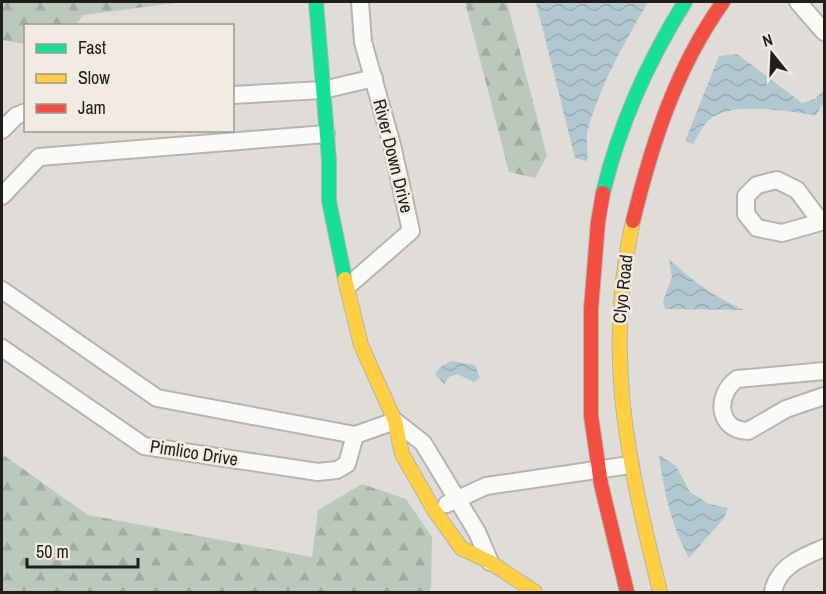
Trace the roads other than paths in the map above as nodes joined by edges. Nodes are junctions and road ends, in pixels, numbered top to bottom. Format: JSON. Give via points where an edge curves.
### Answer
{"nodes":[{"id":1,"x":316,"y":2,"type":"edge"},
{"id":2,"x":360,"y":2,"type":"edge"},
{"id":3,"x":685,"y":2,"type":"edge"},
{"id":4,"x":723,"y":2,"type":"edge"},
{"id":5,"x":798,"y":2,"type":"edge"},
{"id":6,"x":825,"y":32,"type":"edge"},
{"id":7,"x":374,"y":78,"type":"junction"},
{"id":8,"x":323,"y":90,"type":"junction"},
{"id":9,"x":234,"y":95,"type":"edge"},
{"id":10,"x":24,"y":113,"type":"edge"},
{"id":11,"x":2,"y":130,"type":"edge"},
{"id":12,"x":326,"y":134,"type":"junction"},
{"id":13,"x":2,"y":196,"type":"edge"},
{"id":14,"x":349,"y":285,"type":"junction"},
{"id":15,"x":2,"y":290,"type":"edge"},
{"id":16,"x":2,"y":348,"type":"edge"},
{"id":17,"x":825,"y":370,"type":"edge"},
{"id":18,"x":825,"y":396,"type":"edge"},
{"id":19,"x":395,"y":421,"type":"junction"},
{"id":20,"x":355,"y":435,"type":"junction"},
{"id":21,"x":630,"y":465,"type":"junction"},
{"id":22,"x":598,"y":468,"type":"junction"},
{"id":23,"x":457,"y":500,"type":"junction"},
{"id":24,"x":434,"y":510,"type":"junction"},
{"id":25,"x":825,"y":548,"type":"edge"},
{"id":26,"x":490,"y":561,"type":"junction"},
{"id":27,"x":536,"y":592,"type":"edge"},
{"id":28,"x":627,"y":592,"type":"edge"},
{"id":29,"x":660,"y":592,"type":"edge"},
{"id":30,"x":773,"y":592,"type":"edge"}],
"edges":[{"from":1,"to":8,"type":"street"},
{"from":2,"to":7,"type":"street","name":"River Down Drive","via":[[363,42]]},
{"from":3,"to":22,"type":"street","name":"Clyo Road","via":[[668,27],[638,94],[600,203],[588,366]]},
{"from":4,"to":21,"type":"street","name":"Clyo Road","via":[[689,53],[658,128],[630,228],[618,323]]},
{"from":5,"to":6,"type":"street"},
{"from":7,"to":8,"type":"street"},
{"from":7,"to":14,"type":"street","name":"River Down Drive","via":[[411,231]]},
{"from":8,"to":9,"type":"street"},
{"from":8,"to":12,"type":"street"},
{"from":10,"to":11,"type":"street"},
{"from":12,"to":13,"type":"street","via":[[39,157]]},
{"from":12,"to":14,"type":"street","via":[[329,201]]},
{"from":14,"to":19,"type":"street","via":[[352,314],[362,345]]},
{"from":15,"to":20,"type":"street","via":[[157,398]]},
{"from":16,"to":20,"type":"street","name":"Pimlico Drive","via":[[144,446],[318,472],[337,470],[346,464]]},
{"from":17,"to":18,"type":"street","via":[[737,379],[724,392],[722,409],[733,427],[748,431],[786,409]]},
{"from":19,"to":20,"type":"street"},
{"from":19,"to":23,"type":"street","via":[[423,443]]},
{"from":19,"to":24,"type":"street","via":[[402,454]]},
{"from":21,"to":22,"type":"street"},
{"from":21,"to":29,"type":"street","name":"Clyo Road"},
{"from":22,"to":23,"type":"street","via":[[486,486]]},
{"from":22,"to":28,"type":"street","name":"Clyo Road"},
{"from":23,"to":24,"type":"street"},
{"from":23,"to":26,"type":"street"},
{"from":24,"to":26,"type":"street","via":[[462,548]]},
{"from":25,"to":30,"type":"street","via":[[791,563],[780,574]]},
{"from":26,"to":27,"type":"street"}]}
